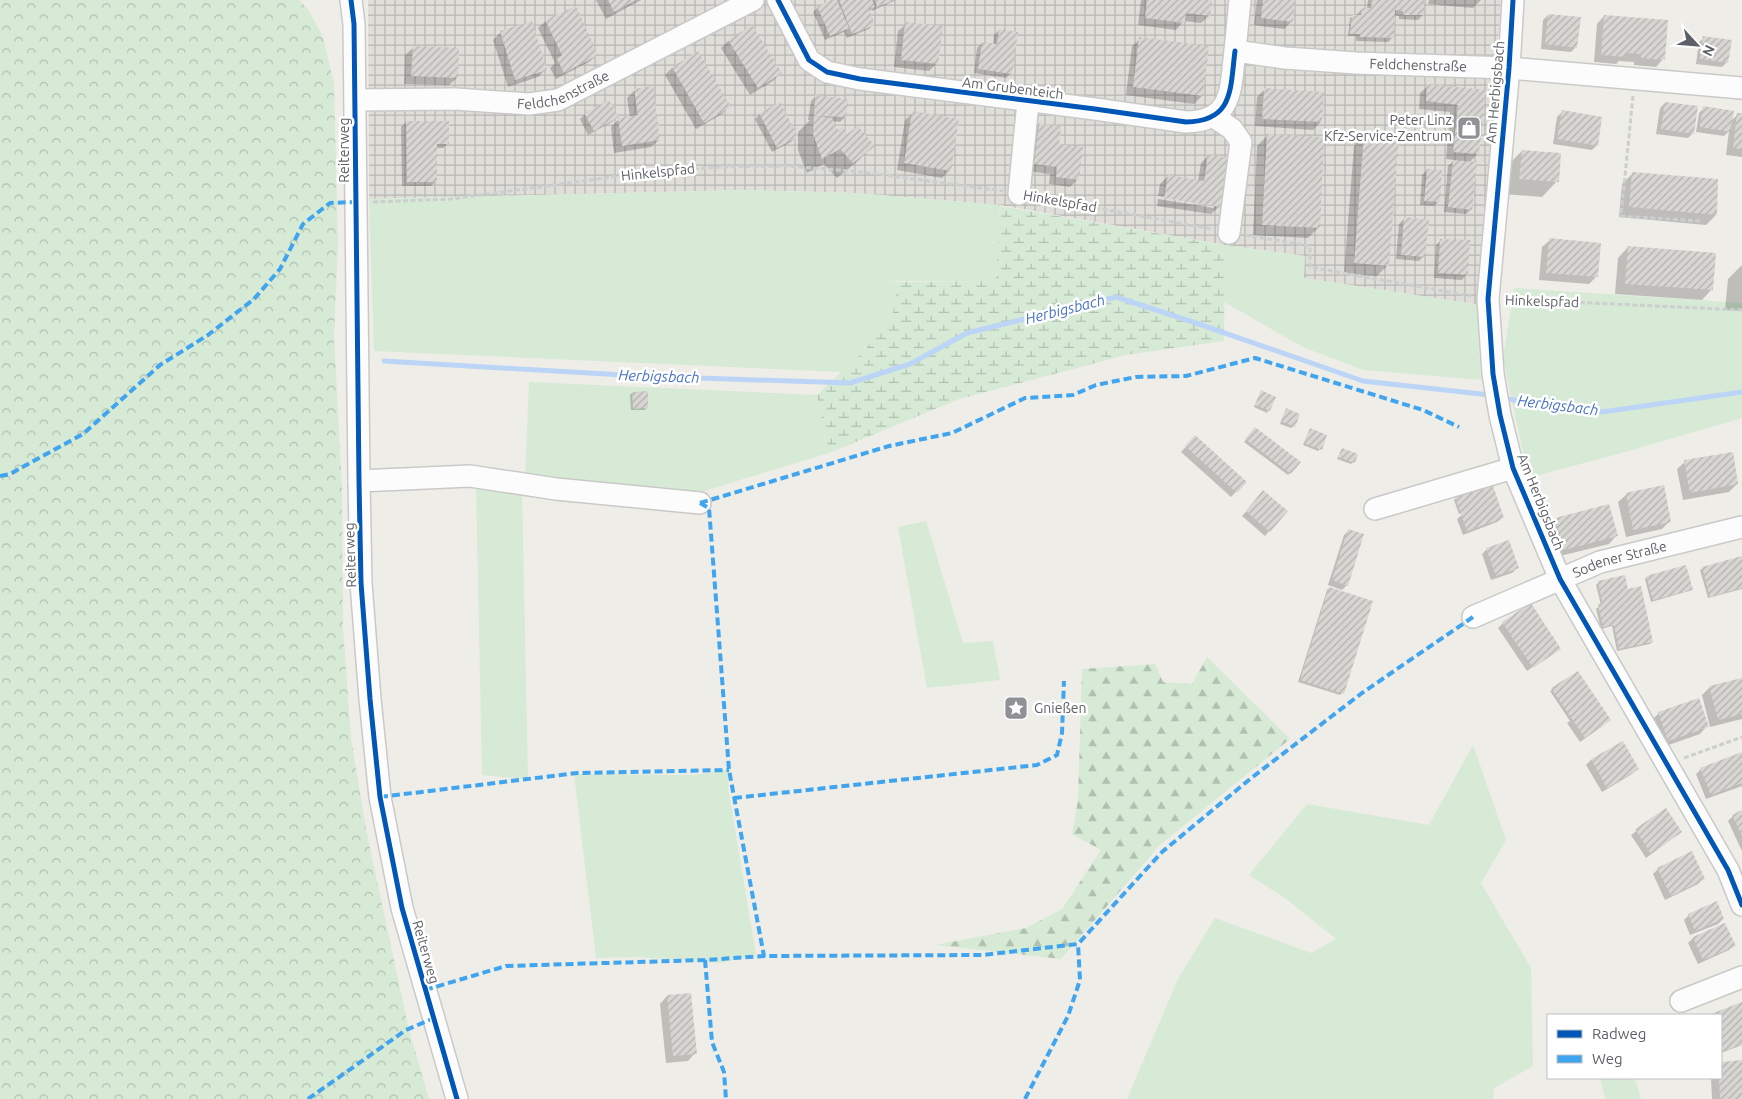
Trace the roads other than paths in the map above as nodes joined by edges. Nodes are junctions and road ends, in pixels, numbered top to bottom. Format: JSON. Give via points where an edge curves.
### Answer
{"nodes":[{"id":1,"x":351,"y":0,"type":"edge"},
{"id":2,"x":753,"y":0,"type":"edge"},
{"id":3,"x":778,"y":0,"type":"edge"},
{"id":4,"x":1240,"y":0,"type":"edge"},
{"id":5,"x":1513,"y":0,"type":"edge"},
{"id":6,"x":1235,"y":51,"type":"junction"},
{"id":7,"x":1508,"y":68,"type":"junction"},
{"id":8,"x":1742,"y":88,"type":"edge"},
{"id":9,"x":355,"y":100,"type":"junction"},
{"id":10,"x":1028,"y":102,"type":"junction"},
{"id":11,"x":1214,"y":117,"type":"junction"},
{"id":12,"x":1019,"y":194,"type":"road end"},
{"id":13,"x":1229,"y":233,"type":"road end"},
{"id":14,"x":1513,"y":468,"type":"junction"},
{"id":15,"x":359,"y":481,"type":"junction"},
{"id":16,"x":700,"y":502,"type":"dead end"},
{"id":17,"x":1375,"y":509,"type":"dead end"},
{"id":18,"x":1742,"y":527,"type":"edge"},
{"id":19,"x":1560,"y":579,"type":"junction"},
{"id":20,"x":1473,"y":617,"type":"dead end"},
{"id":21,"x":1742,"y":905,"type":"edge"},
{"id":22,"x":1742,"y":977,"type":"edge"},
{"id":23,"x":1681,"y":1001,"type":"dead end"},
{"id":24,"x":457,"y":1099,"type":"edge"}],
"edges":[{"from":1,"to":9,"type":"street","name":"Reiterweg"},
{"from":2,"to":9,"type":"street","name":"Feldchenstraße","via":[[558,100],[529,104],[455,99]]},
{"from":3,"to":10,"type":"street","name":"Am Grubenteich","via":[[808,60],[827,72]]},
{"from":4,"to":6,"type":"street"},
{"from":5,"to":7,"type":"street","name":"Am Herbigsbach"},
{"from":6,"to":7,"type":"street","name":"Feldchenstraße","via":[[1356,63]]},
{"from":6,"to":11,"type":"street","via":[[1229,95],[1224,108]]},
{"from":7,"to":8,"type":"street","name":"Feldchenstraße"},
{"from":7,"to":14,"type":"street","name":"Am Herbigsbach","via":[[1488,299],[1493,374]]},
{"from":9,"to":15,"type":"street","name":"Reiterweg"},
{"from":10,"to":11,"type":"street","name":"Am Grubenteich","via":[[1186,122]]},
{"from":10,"to":12,"type":"street"},
{"from":11,"to":13,"type":"street","via":[[1232,129],[1241,142]]},
{"from":14,"to":17,"type":"street"},
{"from":14,"to":19,"type":"street","name":"Am Herbigsbach"},
{"from":15,"to":16,"type":"street","via":[[470,476],[556,489]]},
{"from":15,"to":24,"type":"street","name":"Reiterweg","via":[[361,583],[380,797],[402,908]]},
{"from":18,"to":19,"type":"street","name":"Sodener Straße","via":[[1600,562]]},
{"from":19,"to":20,"type":"street","name":"Sodener Straße"},
{"from":19,"to":21,"type":"street","name":"Am Herbigsbach","via":[[1728,870]]},
{"from":22,"to":23,"type":"street"}]}
